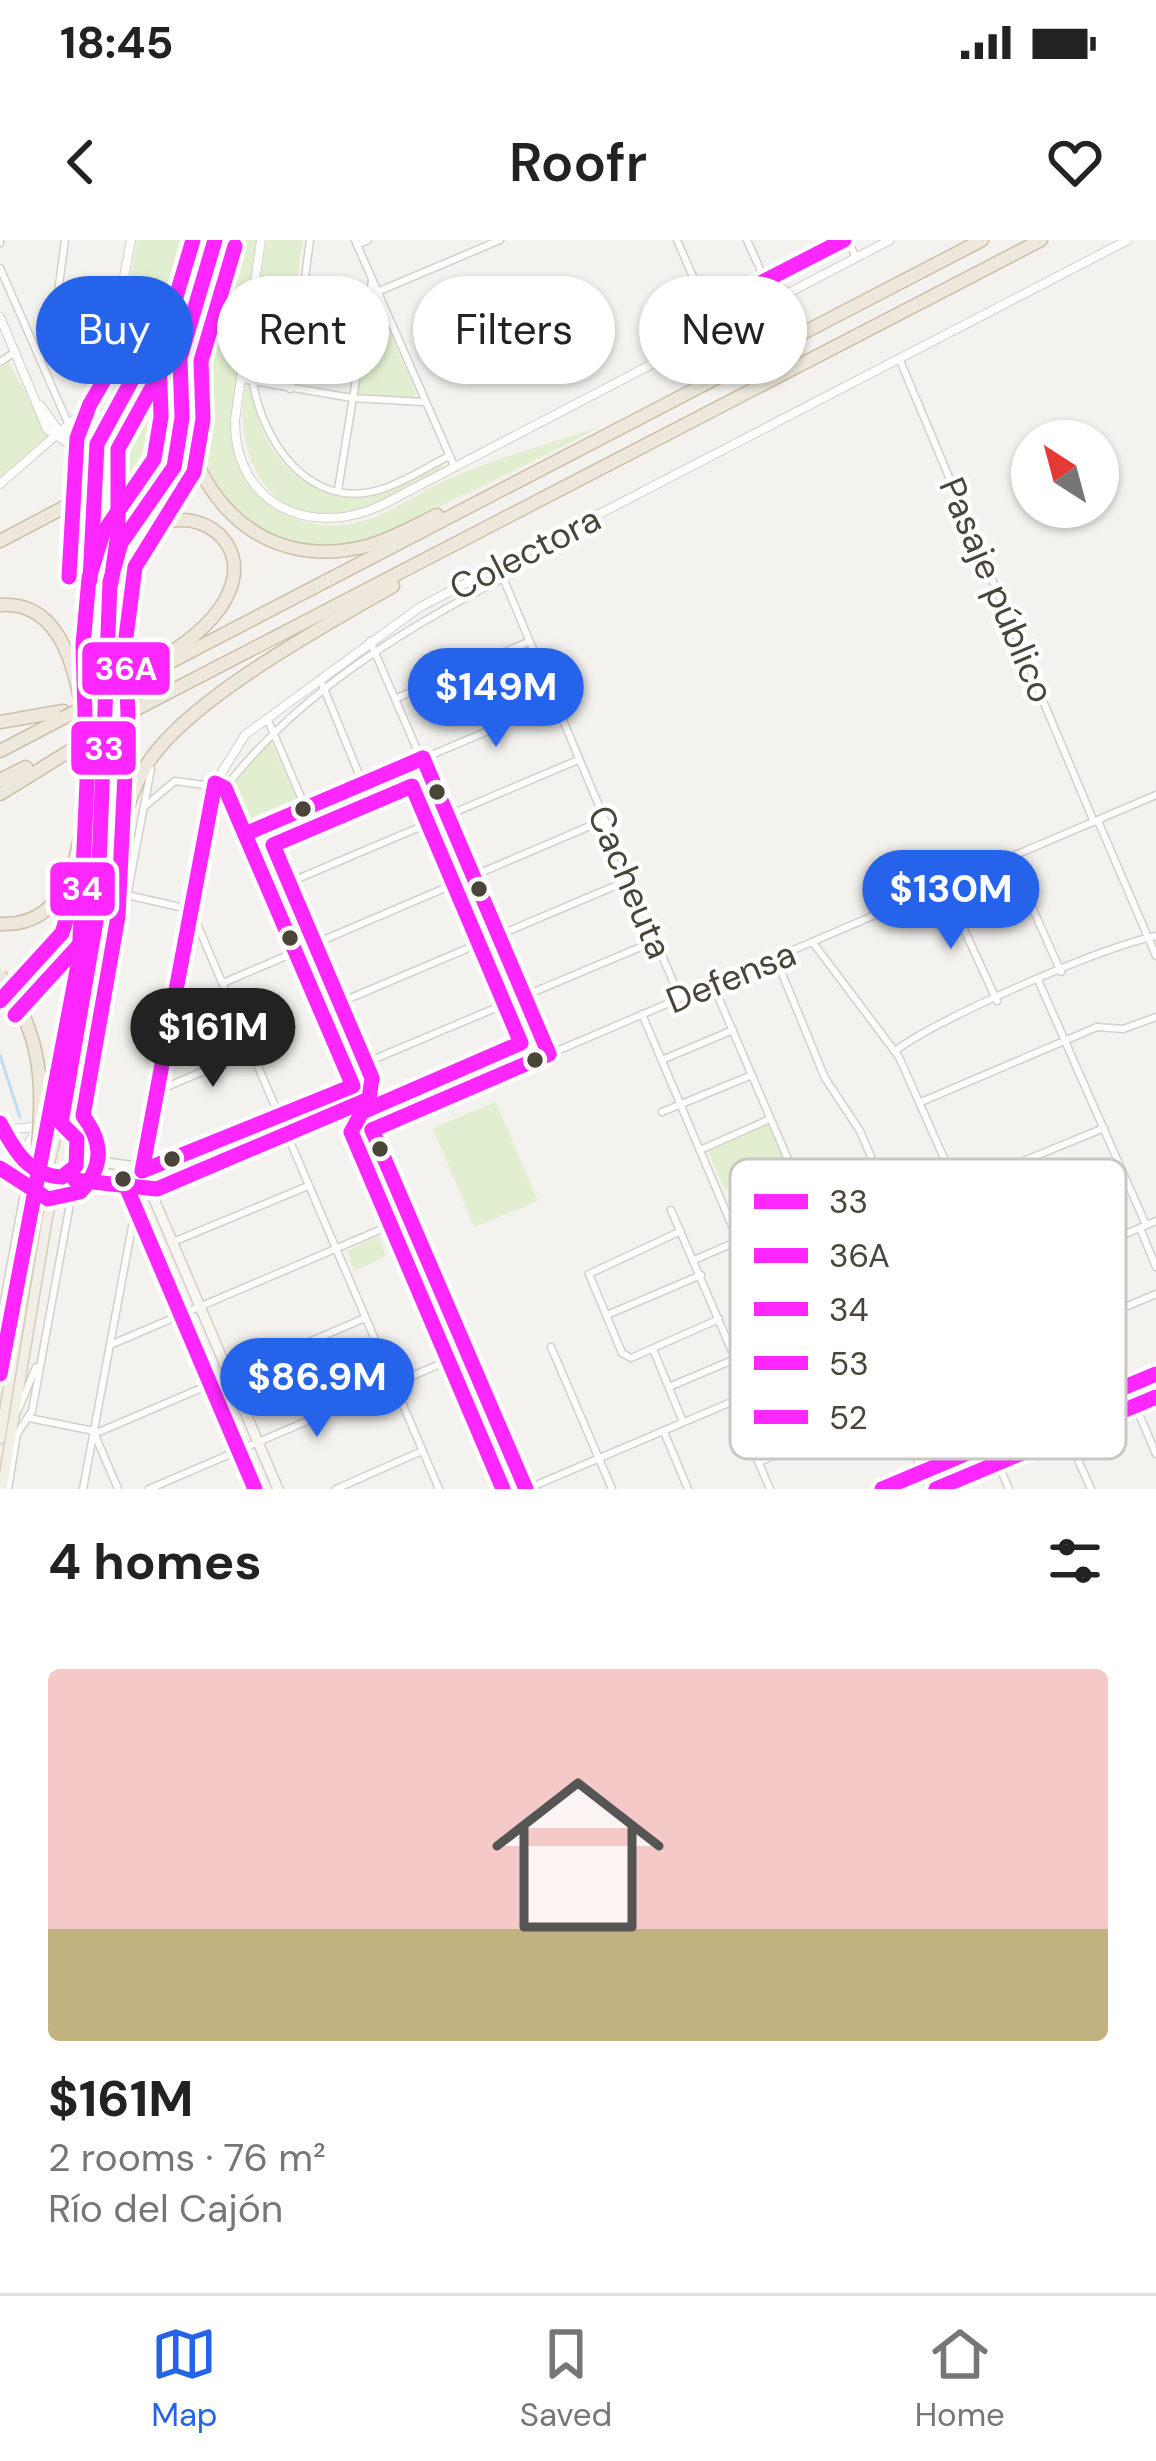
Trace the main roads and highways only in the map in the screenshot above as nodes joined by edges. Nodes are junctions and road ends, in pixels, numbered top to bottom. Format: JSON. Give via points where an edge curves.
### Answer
{"nodes":[{"id":1,"x":195,"y":240,"type":"edge"},
{"id":2,"x":215,"y":240,"type":"edge"},
{"id":3,"x":982,"y":240,"type":"edge"},
{"id":4,"x":1041,"y":240,"type":"edge"},
{"id":5,"x":116,"y":400,"type":"junction"},
{"id":6,"x":182,"y":417,"type":"junction"},
{"id":7,"x":652,"y":442,"type":"junction"},
{"id":8,"x":92,"y":477,"type":"junction"},
{"id":9,"x":157,"y":498,"type":"junction"},
{"id":10,"x":483,"y":500,"type":"junction"},
{"id":11,"x":0,"y":541,"type":"edge"},
{"id":12,"x":0,"y":605,"type":"edge"},
{"id":13,"x":104,"y":672,"type":"junction"},
{"id":14,"x":128,"y":681,"type":"junction"},
{"id":15,"x":107,"y":713,"type":"junction"},
{"id":16,"x":63,"y":714,"type":"junction"},
{"id":17,"x":0,"y":722,"type":"edge"},
{"id":18,"x":0,"y":751,"type":"edge"},
{"id":19,"x":63,"y":751,"type":"junction"},
{"id":20,"x":90,"y":760,"type":"junction"},
{"id":21,"x":0,"y":780,"type":"edge"},
{"id":22,"x":0,"y":794,"type":"edge"},
{"id":23,"x":90,"y":821,"type":"junction"},
{"id":24,"x":104,"y":919,"type":"junction"},
{"id":25,"x":0,"y":924,"type":"edge"},
{"id":26,"x":0,"y":975,"type":"edge"},
{"id":27,"x":0,"y":1001,"type":"edge"},
{"id":28,"x":64,"y":1127,"type":"road end"},
{"id":29,"x":79,"y":1155,"type":"road end"},
{"id":30,"x":142,"y":1171,"type":"junction"},
{"id":31,"x":42,"y":1219,"type":"junction"},
{"id":32,"x":0,"y":1438,"type":"edge"},
{"id":33,"x":5,"y":1489,"type":"edge"},
{"id":34,"x":278,"y":1489,"type":"edge"},
{"id":35,"x":527,"y":1489,"type":"edge"}],
"edges":[{"from":1,"to":5,"type":"main road","via":[[164,332]]},
{"from":2,"to":6,"type":"main road","via":[[180,358]]},
{"from":3,"to":10,"type":"highway"},
{"from":4,"to":7,"type":"highway"},
{"from":5,"to":6,"type":"main road","via":[[139,383],[159,382]]},
{"from":5,"to":8,"type":"main road"},
{"from":6,"to":9,"type":"main road","via":[[175,466]]},
{"from":6,"to":10,"type":"highway","via":[[196,470],[218,502],[252,530],[292,547],[366,546]]},
{"from":7,"to":19,"type":"highway","bridge":true},
{"from":7,"to":24,"type":"highway","via":[[604,476],[377,595],[166,739],[128,806]]},
{"from":8,"to":9,"type":"main road","via":[[102,506],[119,517]]},
{"from":8,"to":11,"type":"highway","via":[[76,501]]},
{"from":8,"to":20,"type":"main road"},
{"from":9,"to":13,"type":"main road","via":[[117,552]]},
{"from":10,"to":14,"type":"highway"},
{"from":12,"to":20,"type":"highway","via":[[31,609],[57,632]]},
{"from":13,"to":14,"type":"highway","via":[[132,549],[164,523],[207,526],[232,557],[235,582],[225,606],[191,640]]},
{"from":13,"to":15,"type":"main road"},
{"from":14,"to":16,"type":"highway","bridge":true},
{"from":15,"to":24,"type":"main road"},
{"from":15,"to":28,"type":"main road","via":[[97,915]]},
{"from":16,"to":17,"type":"highway"},
{"from":16,"to":18,"type":"highway"},
{"from":19,"to":21,"type":"highway"},
{"from":19,"to":22,"type":"highway"},
{"from":20,"to":23,"type":"main road"},
{"from":20,"to":25,"type":"highway","via":[[67,881],[36,916]]},
{"from":23,"to":27,"type":"main road","via":[[67,927]]},
{"from":23,"to":31,"type":"main road","bridge":true},
{"from":24,"to":31,"type":"main road","bridge":true,"via":[[76,1093]]},
{"from":26,"to":31,"type":"highway","bridge":true,"via":[[41,1067]]},
{"from":29,"to":30,"type":"main road"},
{"from":30,"to":34,"type":"main road"},
{"from":30,"to":35,"type":"main road","via":[[353,1086]]},
{"from":31,"to":32,"type":"main road"},
{"from":31,"to":33,"type":"main road"}]}
